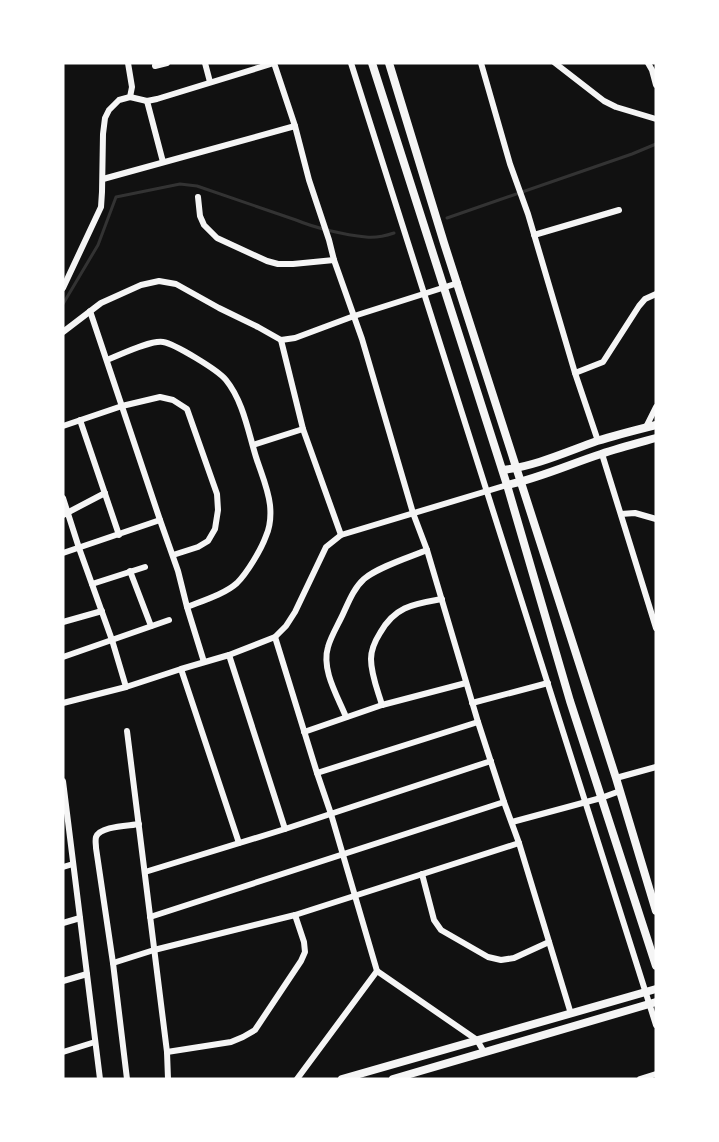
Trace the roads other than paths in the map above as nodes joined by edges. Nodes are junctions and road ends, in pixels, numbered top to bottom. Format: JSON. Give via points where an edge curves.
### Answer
{"nodes":[{"id":1,"x":128,"y":63,"type":"edge"},
{"id":2,"x":167,"y":63,"type":"edge"},
{"id":3,"x":205,"y":63,"type":"edge"},
{"id":4,"x":274,"y":63,"type":"edge"},
{"id":5,"x":351,"y":63,"type":"edge"},
{"id":6,"x":372,"y":63,"type":"edge"},
{"id":7,"x":389,"y":63,"type":"edge"},
{"id":8,"x":481,"y":63,"type":"edge"},
{"id":9,"x":555,"y":63,"type":"edge"},
{"id":10,"x":155,"y":66,"type":"dead end"},
{"id":11,"x":652,"y":66,"type":"edge"},
{"id":12,"x":210,"y":82,"type":"junction"},
{"id":13,"x":656,"y":85,"type":"edge"},
{"id":14,"x":130,"y":97,"type":"junction"},
{"id":15,"x":147,"y":101,"type":"junction"},
{"id":16,"x":656,"y":120,"type":"edge"},
{"id":17,"x":295,"y":126,"type":"junction"},
{"id":18,"x":163,"y":162,"type":"junction"},
{"id":19,"x":102,"y":179,"type":"junction"},
{"id":20,"x":198,"y":197,"type":"dead end"},
{"id":21,"x":620,"y":210,"type":"dead end"},
{"id":22,"x":534,"y":235,"type":"junction"},
{"id":23,"x":334,"y":260,"type":"junction"},
{"id":24,"x":458,"y":284,"type":"junction"},
{"id":25,"x":445,"y":287,"type":"junction"},
{"id":26,"x":63,"y":288,"type":"edge"},
{"id":27,"x":425,"y":293,"type":"junction"},
{"id":28,"x":656,"y":294,"type":"edge"},
{"id":29,"x":90,"y":311,"type":"junction"},
{"id":30,"x":354,"y":316,"type":"junction"},
{"id":31,"x":63,"y":332,"type":"edge"},
{"id":32,"x":281,"y":340,"type":"junction"},
{"id":33,"x":107,"y":360,"type":"junction"},
{"id":34,"x":574,"y":373,"type":"junction"},
{"id":35,"x":122,"y":406,"type":"junction"},
{"id":36,"x":656,"y":407,"type":"edge"},
{"id":37,"x":80,"y":420,"type":"junction"},
{"id":38,"x":656,"y":425,"type":"edge"},
{"id":39,"x":63,"y":426,"type":"edge"},
{"id":40,"x":646,"y":427,"type":"junction"},
{"id":41,"x":303,"y":429,"type":"junction"},
{"id":42,"x":598,"y":441,"type":"junction"},
{"id":43,"x":654,"y":441,"type":"edge"},
{"id":44,"x":253,"y":445,"type":"junction"},
{"id":45,"x":602,"y":454,"type":"junction"},
{"id":46,"x":516,"y":468,"type":"junction"},
{"id":47,"x":503,"y":470,"type":"junction"},
{"id":48,"x":520,"y":482,"type":"junction"},
{"id":49,"x":507,"y":484,"type":"junction"},
{"id":50,"x":488,"y":491,"type":"junction"},
{"id":51,"x":105,"y":493,"type":"junction"},
{"id":52,"x":63,"y":498,"type":"edge"},
{"id":53,"x":413,"y":513,"type":"junction"},
{"id":54,"x":65,"y":514,"type":"edge"},
{"id":55,"x":621,"y":514,"type":"junction"},
{"id":56,"x":656,"y":519,"type":"edge"},
{"id":57,"x":160,"y":520,"type":"junction"},
{"id":58,"x":119,"y":535,"type":"junction"},
{"id":59,"x":341,"y":535,"type":"junction"},
{"id":60,"x":79,"y":548,"type":"junction"},
{"id":61,"x":427,"y":550,"type":"junction"},
{"id":62,"x":63,"y":553,"type":"edge"},
{"id":63,"x":173,"y":555,"type":"junction"},
{"id":64,"x":145,"y":567,"type":"dead end"},
{"id":65,"x":130,"y":572,"type":"junction"},
{"id":66,"x":92,"y":584,"type":"junction"},
{"id":67,"x":442,"y":599,"type":"junction"},
{"id":68,"x":187,"y":607,"type":"junction"},
{"id":69,"x":102,"y":611,"type":"junction"},
{"id":70,"x":654,"y":612,"type":"edge"},
{"id":71,"x":169,"y":620,"type":"dead end"},
{"id":72,"x":63,"y":622,"type":"edge"},
{"id":73,"x":151,"y":626,"type":"junction"},
{"id":74,"x":656,"y":628,"type":"edge"},
{"id":75,"x":275,"y":637,"type":"junction"},
{"id":76,"x":112,"y":640,"type":"junction"},
{"id":77,"x":229,"y":655,"type":"junction"},
{"id":78,"x":63,"y":657,"type":"edge"},
{"id":79,"x":204,"y":662,"type":"junction"},
{"id":80,"x":181,"y":669,"type":"junction"},
{"id":81,"x":466,"y":682,"type":"junction"},
{"id":82,"x":548,"y":683,"type":"junction"},
{"id":83,"x":126,"y":687,"type":"junction"},
{"id":84,"x":63,"y":703,"type":"edge"},
{"id":85,"x":472,"y":703,"type":"junction"},
{"id":86,"x":382,"y":705,"type":"junction"},
{"id":87,"x":346,"y":717,"type":"junction"},
{"id":88,"x":478,"y":722,"type":"junction"},
{"id":89,"x":128,"y":731,"type":"dead end"},
{"id":90,"x":304,"y":732,"type":"junction"},
{"id":91,"x":491,"y":761,"type":"junction"},
{"id":92,"x":656,"y":767,"type":"edge"},
{"id":93,"x":317,"y":773,"type":"junction"},
{"id":94,"x":616,"y":778,"type":"junction"},
{"id":95,"x":63,"y":781,"type":"edge"},
{"id":96,"x":620,"y":791,"type":"junction"},
{"id":97,"x":601,"y":798,"type":"junction"},
{"id":98,"x":504,"y":802,"type":"junction"},
{"id":99,"x":586,"y":802,"type":"junction"},
{"id":100,"x":65,"y":811,"type":"edge"},
{"id":101,"x":331,"y":814,"type":"junction"},
{"id":102,"x":512,"y":822,"type":"junction"},
{"id":103,"x":139,"y":824,"type":"junction"},
{"id":104,"x":285,"y":829,"type":"junction"},
{"id":105,"x":239,"y":843,"type":"junction"},
{"id":106,"x":519,"y":843,"type":"junction"},
{"id":107,"x":343,"y":854,"type":"junction"},
{"id":108,"x":73,"y":864,"type":"junction"},
{"id":109,"x":63,"y":867,"type":"edge"},
{"id":110,"x":145,"y":872,"type":"junction"},
{"id":111,"x":422,"y":873,"type":"junction"},
{"id":112,"x":355,"y":895,"type":"junction"},
{"id":113,"x":656,"y":911,"type":"edge"},
{"id":114,"x":295,"y":915,"type":"junction"},
{"id":115,"x":150,"y":917,"type":"junction"},
{"id":116,"x":80,"y":918,"type":"junction"},
{"id":117,"x":63,"y":923,"type":"edge"},
{"id":118,"x":549,"y":942,"type":"junction"},
{"id":119,"x":154,"y":950,"type":"junction"},
{"id":120,"x":113,"y":963,"type":"junction"},
{"id":121,"x":656,"y":966,"type":"edge"},
{"id":122,"x":377,"y":971,"type":"junction"},
{"id":123,"x":87,"y":974,"type":"junction"},
{"id":124,"x":63,"y":981,"type":"edge"},
{"id":125,"x":656,"y":989,"type":"edge"},
{"id":126,"x":646,"y":992,"type":"junction"},
{"id":127,"x":653,"y":1003,"type":"edge"},
{"id":128,"x":571,"y":1014,"type":"junction"},
{"id":129,"x":656,"y":1025,"type":"edge"},
{"id":130,"x":477,"y":1040,"type":"junction"},
{"id":131,"x":95,"y":1042,"type":"junction"},
{"id":132,"x":63,"y":1052,"type":"edge"},
{"id":133,"x":166,"y":1052,"type":"junction"},
{"id":134,"x":484,"y":1052,"type":"junction"},
{"id":135,"x":375,"y":1074,"type":"edge"},
{"id":136,"x":656,"y":1074,"type":"edge"},
{"id":137,"x":100,"y":1079,"type":"edge"},
{"id":138,"x":127,"y":1079,"type":"edge"},
{"id":139,"x":168,"y":1079,"type":"edge"},
{"id":140,"x":297,"y":1079,"type":"edge"},
{"id":141,"x":342,"y":1079,"type":"edge"},
{"id":142,"x":393,"y":1079,"type":"edge"},
{"id":143,"x":640,"y":1079,"type":"edge"}],
"edges":[{"from":1,"to":14,"type":"street"},
{"from":2,"to":10,"type":"street"},
{"from":3,"to":12,"type":"street"},
{"from":4,"to":12,"type":"street"},
{"from":4,"to":17,"type":"street"},
{"from":5,"to":27,"type":"street"},
{"from":6,"to":25,"type":"street"},
{"from":7,"to":24,"type":"street"},
{"from":8,"to":22,"type":"street"},
{"from":9,"to":16,"type":"street","via":[[604,101]]},
{"from":11,"to":13,"type":"street"},
{"from":12,"to":15,"type":"street"},
{"from":14,"to":15,"type":"street"},
{"from":14,"to":19,"type":"street","via":[[114,104],[105,118]]},
{"from":15,"to":18,"type":"street"},
{"from":17,"to":18,"type":"street"},
{"from":17,"to":23,"type":"street"},
{"from":18,"to":19,"type":"street"},
{"from":19,"to":26,"type":"street","via":[[100,207]]},
{"from":20,"to":23,"type":"street","via":[[204,225],[217,238],[278,264]]},
{"from":21,"to":22,"type":"street"},
{"from":22,"to":34,"type":"street"},
{"from":23,"to":30,"type":"street"},
{"from":24,"to":25,"type":"street"},
{"from":24,"to":46,"type":"street"},
{"from":25,"to":27,"type":"street"},
{"from":25,"to":47,"type":"street"},
{"from":27,"to":30,"type":"street"},
{"from":27,"to":50,"type":"street"},
{"from":28,"to":34,"type":"street","via":[[639,306],[603,362]]},
{"from":29,"to":31,"type":"street"},
{"from":29,"to":32,"type":"street","via":[[141,285],[168,282]]},
{"from":29,"to":33,"type":"street"},
{"from":30,"to":32,"type":"street"},
{"from":30,"to":53,"type":"street"},
{"from":32,"to":41,"type":"street"},
{"from":33,"to":35,"type":"street"},
{"from":33,"to":44,"type":"street","via":[[163,342],[205,364],[225,379],[236,397]]},
{"from":34,"to":42,"type":"street"},
{"from":35,"to":37,"type":"street"},
{"from":35,"to":57,"type":"street"},
{"from":35,"to":63,"type":"street","via":[[160,397],[187,409],[213,480],[218,510],[215,530],[198,547]]},
{"from":36,"to":40,"type":"street"},
{"from":37,"to":39,"type":"street"},
{"from":37,"to":51,"type":"street"},
{"from":38,"to":40,"type":"street"},
{"from":40,"to":42,"type":"street"},
{"from":41,"to":44,"type":"street"},
{"from":41,"to":59,"type":"street"},
{"from":42,"to":46,"type":"street"},
{"from":43,"to":45,"type":"street"},
{"from":44,"to":68,"type":"street","via":[[270,507],[266,538],[236,584]]},
{"from":45,"to":48,"type":"street"},
{"from":45,"to":55,"type":"street"},
{"from":46,"to":47,"type":"street"},
{"from":46,"to":48,"type":"street"},
{"from":47,"to":49,"type":"street"},
{"from":48,"to":49,"type":"street"},
{"from":48,"to":94,"type":"street"},
{"from":49,"to":50,"type":"street"},
{"from":49,"to":97,"type":"street"},
{"from":50,"to":53,"type":"street"},
{"from":50,"to":82,"type":"street"},
{"from":51,"to":54,"type":"street"},
{"from":51,"to":58,"type":"street"},
{"from":52,"to":54,"type":"street"},
{"from":53,"to":59,"type":"street"},
{"from":53,"to":61,"type":"street"},
{"from":54,"to":60,"type":"street"},
{"from":55,"to":56,"type":"street"},
{"from":55,"to":70,"type":"street"},
{"from":57,"to":58,"type":"street"},
{"from":57,"to":63,"type":"street"},
{"from":58,"to":60,"type":"street"},
{"from":59,"to":75,"type":"street","via":[[326,547],[295,612]]},
{"from":60,"to":62,"type":"street"},
{"from":60,"to":66,"type":"street"},
{"from":61,"to":67,"type":"street"},
{"from":61,"to":87,"type":"street","via":[[365,578],[351,598],[326,656],[330,678]]},
{"from":63,"to":68,"type":"street"},
{"from":64,"to":65,"type":"street"},
{"from":65,"to":66,"type":"street"},
{"from":65,"to":73,"type":"street"},
{"from":66,"to":69,"type":"street"},
{"from":67,"to":81,"type":"street"},
{"from":67,"to":86,"type":"street","via":[[403,609],[384,625],[371,660]]},
{"from":68,"to":79,"type":"street"},
{"from":69,"to":72,"type":"street"},
{"from":69,"to":76,"type":"street"},
{"from":70,"to":74,"type":"street"},
{"from":71,"to":73,"type":"street"},
{"from":73,"to":76,"type":"street"},
{"from":75,"to":77,"type":"street"},
{"from":75,"to":90,"type":"street"},
{"from":76,"to":78,"type":"street"},
{"from":76,"to":83,"type":"street"},
{"from":77,"to":79,"type":"street"},
{"from":77,"to":104,"type":"street"},
{"from":79,"to":80,"type":"street"},
{"from":80,"to":83,"type":"street"},
{"from":80,"to":105,"type":"street"},
{"from":81,"to":85,"type":"street"},
{"from":81,"to":86,"type":"street"},
{"from":82,"to":85,"type":"street"},
{"from":82,"to":99,"type":"street"},
{"from":83,"to":84,"type":"street"},
{"from":85,"to":88,"type":"street"},
{"from":86,"to":87,"type":"street"},
{"from":87,"to":90,"type":"street"},
{"from":88,"to":91,"type":"street"},
{"from":88,"to":93,"type":"street"},
{"from":89,"to":103,"type":"street"},
{"from":90,"to":93,"type":"street"},
{"from":91,"to":98,"type":"street"},
{"from":91,"to":101,"type":"street"},
{"from":92,"to":94,"type":"street"},
{"from":93,"to":101,"type":"street"},
{"from":94,"to":96,"type":"street"},
{"from":95,"to":100,"type":"street"},
{"from":96,"to":97,"type":"street"},
{"from":96,"to":113,"type":"street"},
{"from":97,"to":99,"type":"street"},
{"from":97,"to":121,"type":"street"},
{"from":98,"to":102,"type":"street"},
{"from":98,"to":107,"type":"street"},
{"from":99,"to":102,"type":"street"},
{"from":99,"to":126,"type":"street"},
{"from":100,"to":108,"type":"street"},
{"from":101,"to":104,"type":"street"},
{"from":101,"to":107,"type":"street"},
{"from":102,"to":106,"type":"street"},
{"from":103,"to":110,"type":"street"},
{"from":103,"to":120,"type":"street","via":[[107,829],[96,837]]},
{"from":104,"to":105,"type":"street"},
{"from":105,"to":110,"type":"street"},
{"from":106,"to":111,"type":"street"},
{"from":106,"to":118,"type":"street"},
{"from":107,"to":112,"type":"street"},
{"from":107,"to":115,"type":"street"},
{"from":108,"to":109,"type":"street"},
{"from":108,"to":116,"type":"street"},
{"from":110,"to":115,"type":"street"},
{"from":111,"to":112,"type":"street"},
{"from":111,"to":118,"type":"street","via":[[434,920],[441,930],[488,957],[514,958]]},
{"from":112,"to":114,"type":"street"},
{"from":112,"to":122,"type":"street"},
{"from":114,"to":119,"type":"street"},
{"from":114,"to":133,"type":"street","via":[[305,952],[255,1030],[231,1042]]},
{"from":115,"to":119,"type":"street"},
{"from":116,"to":117,"type":"street"},
{"from":116,"to":123,"type":"street"},
{"from":118,"to":128,"type":"street"},
{"from":119,"to":120,"type":"street"},
{"from":119,"to":133,"type":"street"},
{"from":120,"to":138,"type":"street"},
{"from":122,"to":130,"type":"street"},
{"from":122,"to":140,"type":"street"},
{"from":123,"to":124,"type":"street"},
{"from":123,"to":131,"type":"street"},
{"from":125,"to":126,"type":"street"},
{"from":126,"to":127,"type":"street"},
{"from":126,"to":128,"type":"street"},
{"from":127,"to":129,"type":"street"},
{"from":127,"to":134,"type":"street"},
{"from":128,"to":130,"type":"street"},
{"from":130,"to":134,"type":"street"},
{"from":130,"to":135,"type":"street"},
{"from":131,"to":132,"type":"street"},
{"from":131,"to":137,"type":"street"},
{"from":133,"to":139,"type":"street"},
{"from":134,"to":142,"type":"street"},
{"from":135,"to":141,"type":"street"},
{"from":136,"to":143,"type":"street"}]}
